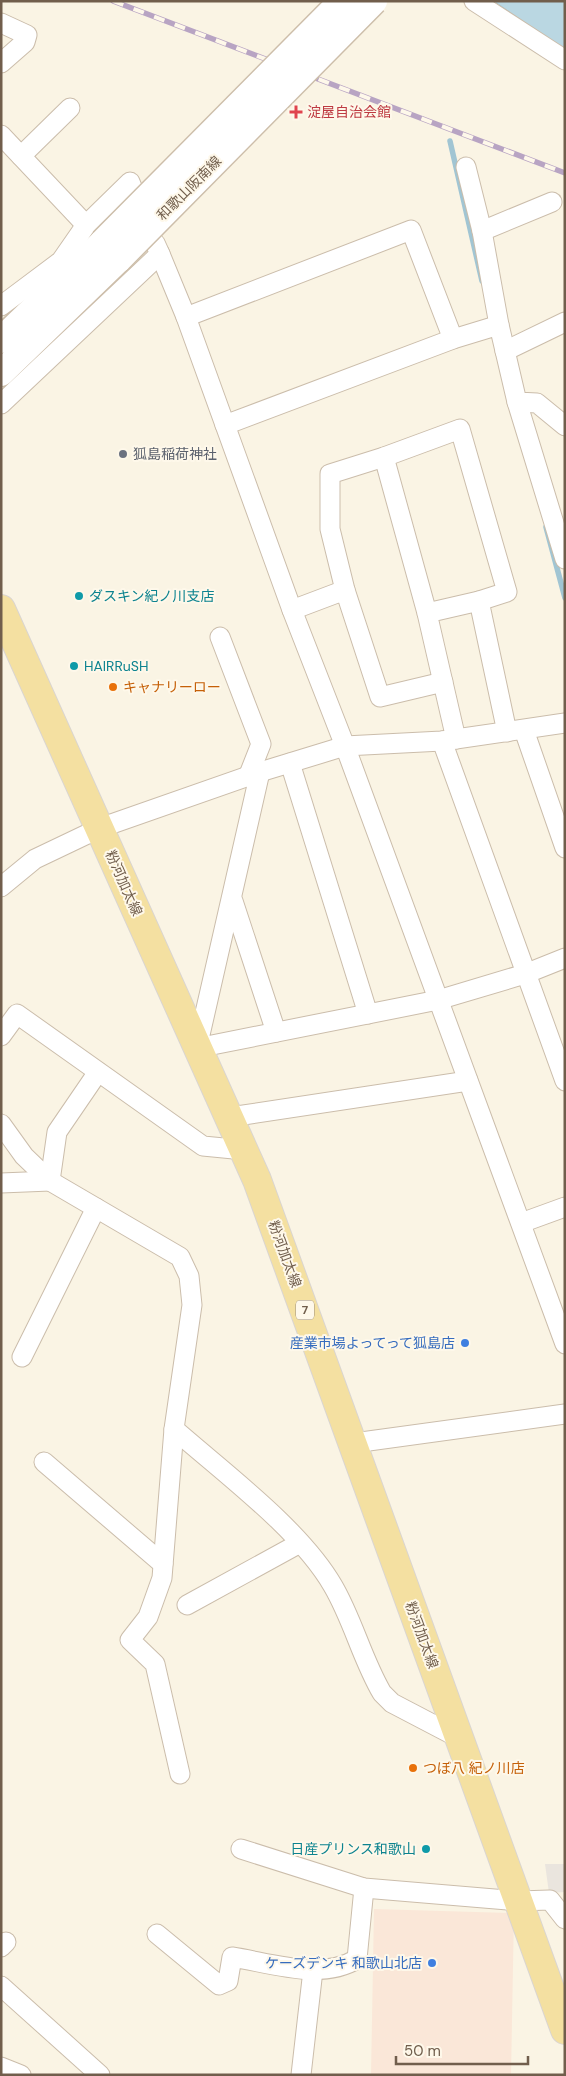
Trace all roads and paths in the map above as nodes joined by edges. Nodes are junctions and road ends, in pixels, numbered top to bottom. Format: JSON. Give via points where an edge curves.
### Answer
{"nodes":[{"id":1,"x":342,"y":1,"type":"edge"},
{"id":2,"x":374,"y":1,"type":"edge"},
{"id":3,"x":474,"y":1,"type":"edge"},
{"id":4,"x":1,"y":23,"type":"edge"},
{"id":5,"x":565,"y":60,"type":"edge"},
{"id":6,"x":1,"y":63,"type":"edge"},
{"id":7,"x":70,"y":108,"type":"dead end"},
{"id":8,"x":1,"y":135,"type":"edge"},
{"id":9,"x":21,"y":156,"type":"junction"},
{"id":10,"x":466,"y":167,"type":"dead end"},
{"id":11,"x":552,"y":202,"type":"dead end"},
{"id":12,"x":482,"y":231,"type":"junction"},
{"id":13,"x":103,"y":242,"type":"junction"},
{"id":14,"x":160,"y":254,"type":"junction"},
{"id":15,"x":1,"y":306,"type":"edge"},
{"id":16,"x":186,"y":317,"type":"junction"},
{"id":17,"x":565,"y":322,"type":"edge"},
{"id":18,"x":499,"y":325,"type":"junction"},
{"id":19,"x":453,"y":339,"type":"junction"},
{"id":20,"x":1,"y":340,"type":"edge"},
{"id":21,"x":505,"y":351,"type":"junction"},
{"id":22,"x":1,"y":373,"type":"edge"},
{"id":23,"x":517,"y":402,"type":"junction"},
{"id":24,"x":1,"y":404,"type":"edge"},
{"id":25,"x":225,"y":425,"type":"junction"},
{"id":26,"x":564,"y":425,"type":"edge"},
{"id":27,"x":384,"y":457,"type":"junction"},
{"id":28,"x":565,"y":559,"type":"edge"},
{"id":29,"x":345,"y":590,"type":"junction"},
{"id":30,"x":479,"y":601,"type":"junction"},
{"id":31,"x":1,"y":609,"type":"edge"},
{"id":32,"x":292,"y":610,"type":"junction"},
{"id":33,"x":427,"y":614,"type":"junction"},
{"id":34,"x":220,"y":637,"type":"dead end"},
{"id":35,"x":443,"y":682,"type":"junction"},
{"id":36,"x":565,"y":723,"type":"edge"},
{"id":37,"x":516,"y":731,"type":"junction"},
{"id":38,"x":449,"y":740,"type":"junction"},
{"id":39,"x":345,"y":746,"type":"junction"},
{"id":40,"x":290,"y":763,"type":"junction"},
{"id":41,"x":254,"y":774,"type":"junction"},
{"id":42,"x":100,"y":828,"type":"junction"},
{"id":43,"x":565,"y":848,"type":"edge"},
{"id":44,"x":1,"y":886,"type":"edge"},
{"id":45,"x":232,"y":899,"type":"junction"},
{"id":46,"x":565,"y":958,"type":"edge"},
{"id":47,"x":525,"y":974,"type":"junction"},
{"id":48,"x":438,"y":1000,"type":"junction"},
{"id":49,"x":368,"y":1014,"type":"junction"},
{"id":50,"x":276,"y":1032,"type":"junction"},
{"id":51,"x":1,"y":1036,"type":"edge"},
{"id":52,"x":197,"y":1048,"type":"junction"},
{"id":53,"x":98,"y":1072,"type":"junction"},
{"id":54,"x":565,"y":1080,"type":"edge"},
{"id":55,"x":468,"y":1081,"type":"junction"},
{"id":56,"x":230,"y":1117,"type":"junction"},
{"id":57,"x":1,"y":1124,"type":"edge"},
{"id":58,"x":244,"y":1150,"type":"junction"},
{"id":59,"x":50,"y":1181,"type":"junction"},
{"id":60,"x":1,"y":1184,"type":"edge"},
{"id":61,"x":565,"y":1207,"type":"edge"},
{"id":62,"x":96,"y":1208,"type":"junction"},
{"id":63,"x":521,"y":1223,"type":"junction"},
{"id":64,"x":565,"y":1344,"type":"edge"},
{"id":65,"x":22,"y":1357,"type":"dead end"},
{"id":66,"x":565,"y":1414,"type":"edge"},
{"id":67,"x":174,"y":1429,"type":"junction"},
{"id":68,"x":354,"y":1443,"type":"junction"},
{"id":69,"x":44,"y":1462,"type":"dead end"},
{"id":70,"x":300,"y":1543,"type":"junction"},
{"id":71,"x":163,"y":1564,"type":"junction"},
{"id":72,"x":187,"y":1605,"type":"dead end"},
{"id":73,"x":458,"y":1738,"type":"junction"},
{"id":74,"x":180,"y":1774,"type":"dead end"},
{"id":75,"x":241,"y":1849,"type":"dead end"},
{"id":76,"x":364,"y":1888,"type":"junction"},
{"id":77,"x":557,"y":1899,"type":"edge"},
{"id":78,"x":518,"y":1901,"type":"junction"},
{"id":79,"x":565,"y":1919,"type":"edge"},
{"id":80,"x":157,"y":1934,"type":"dead end"},
{"id":81,"x":313,"y":1970,"type":"junction"},
{"id":82,"x":1,"y":1986,"type":"edge"},
{"id":83,"x":565,"y":2030,"type":"edge"},
{"id":84,"x":1,"y":2066,"type":"edge"},
{"id":85,"x":21,"y":2075,"type":"edge"},
{"id":86,"x":100,"y":2075,"type":"edge"},
{"id":87,"x":301,"y":2075,"type":"edge"}],
"edges":[{"from":1,"to":13,"type":"main road","name":"和歌山阪南線","bridge":true},
{"from":2,"to":13,"type":"main road","name":"和歌山阪南線","bridge":true},
{"from":3,"to":5,"type":"street"},
{"from":4,"to":6,"type":"street","via":[[27,34],[25,42]]},
{"from":7,"to":9,"type":"street"},
{"from":8,"to":9,"type":"street"},
{"from":9,"to":13,"type":"street"},
{"from":10,"to":12,"type":"street"},
{"from":11,"to":12,"type":"street"},
{"from":12,"to":18,"type":"street"},
{"from":13,"to":14,"type":"street","via":[[130,182]]},
{"from":13,"to":15,"type":"street","via":[[61,261]]},
{"from":13,"to":20,"type":"main road","name":"和歌山阪南線"},
{"from":13,"to":22,"type":"main road","name":"和歌山阪南線"},
{"from":14,"to":16,"type":"street"},
{"from":14,"to":24,"type":"street"},
{"from":16,"to":19,"type":"street","via":[[411,230]]},
{"from":16,"to":25,"type":"street"},
{"from":17,"to":21,"type":"street"},
{"from":18,"to":19,"type":"street"},
{"from":18,"to":21,"type":"street"},
{"from":19,"to":25,"type":"street"},
{"from":21,"to":23,"type":"street"},
{"from":23,"to":26,"type":"street","via":[[537,403]]},
{"from":23,"to":28,"type":"street"},
{"from":25,"to":32,"type":"street"},
{"from":27,"to":29,"type":"street","via":[[330,474],[330,529]]},
{"from":27,"to":30,"type":"street","via":[[460,429],[507,592]]},
{"from":27,"to":33,"type":"street"},
{"from":29,"to":32,"type":"street"},
{"from":29,"to":35,"type":"street","via":[[380,697]]},
{"from":30,"to":33,"type":"street"},
{"from":30,"to":37,"type":"street"},
{"from":31,"to":42,"type":"main road","name":"粉河加太線","number":"7"},
{"from":32,"to":39,"type":"street"},
{"from":33,"to":35,"type":"street"},
{"from":34,"to":41,"type":"street","via":[[261,744]]},
{"from":35,"to":38,"type":"street"},
{"from":36,"to":37,"type":"street"},
{"from":37,"to":38,"type":"street"},
{"from":37,"to":43,"type":"street"},
{"from":38,"to":39,"type":"street"},
{"from":38,"to":47,"type":"street"},
{"from":39,"to":40,"type":"street"},
{"from":39,"to":48,"type":"street"},
{"from":40,"to":41,"type":"street"},
{"from":40,"to":49,"type":"street"},
{"from":41,"to":42,"type":"street"},
{"from":41,"to":45,"type":"street"},
{"from":42,"to":44,"type":"street","via":[[35,859]]},
{"from":42,"to":52,"type":"main road","name":"粉河加太線","number":"7"},
{"from":45,"to":50,"type":"street"},
{"from":45,"to":52,"type":"street"},
{"from":46,"to":47,"type":"street"},
{"from":47,"to":48,"type":"street"},
{"from":47,"to":54,"type":"street"},
{"from":48,"to":49,"type":"street"},
{"from":48,"to":55,"type":"street"},
{"from":49,"to":50,"type":"street"},
{"from":50,"to":52,"type":"street"},
{"from":51,"to":53,"type":"street","via":[[16,1014]]},
{"from":52,"to":56,"type":"main road","name":"粉河加太線","number":"7"},
{"from":53,"to":58,"type":"street","via":[[203,1146]]},
{"from":53,"to":59,"type":"street","via":[[56,1132]]},
{"from":55,"to":56,"type":"street"},
{"from":55,"to":63,"type":"street"},
{"from":56,"to":58,"type":"main road","name":"粉河加太線","number":"7"},
{"from":57,"to":59,"type":"street","via":[[24,1156]]},
{"from":58,"to":68,"type":"main road","name":"粉河加太線","number":"7"},
{"from":59,"to":60,"type":"street"},
{"from":59,"to":62,"type":"street"},
{"from":61,"to":63,"type":"street"},
{"from":62,"to":65,"type":"street"},
{"from":62,"to":67,"type":"street","via":[[180,1257],[189,1276],[192,1306]]},
{"from":63,"to":64,"type":"street"},
{"from":66,"to":68,"type":"street"},
{"from":67,"to":70,"type":"street"},
{"from":67,"to":71,"type":"street"},
{"from":68,"to":73,"type":"main road","name":"粉河加太線","number":"7"},
{"from":69,"to":71,"type":"street"},
{"from":70,"to":72,"type":"street"},
{"from":70,"to":73,"type":"street","via":[[334,1586],[382,1693],[392,1703]]},
{"from":71,"to":74,"type":"street","via":[[162,1578],[148,1617],[130,1640],[155,1664]]},
{"from":73,"to":78,"type":"main road","name":"粉河加太線","number":"7"},
{"from":75,"to":76,"type":"street"},
{"from":76,"to":78,"type":"street"},
{"from":76,"to":81,"type":"street","via":[[357,1959],[347,1966]]},
{"from":77,"to":78,"type":"street"},
{"from":77,"to":79,"type":"street"},
{"from":78,"to":83,"type":"main road","name":"粉河加太線","number":"7"},
{"from":80,"to":81,"type":"street","via":[[218,1985],[228,1981],[232,1957]]},
{"from":81,"to":87,"type":"street"},
{"from":82,"to":86,"type":"street"},
{"from":84,"to":85,"type":"street"}]}
